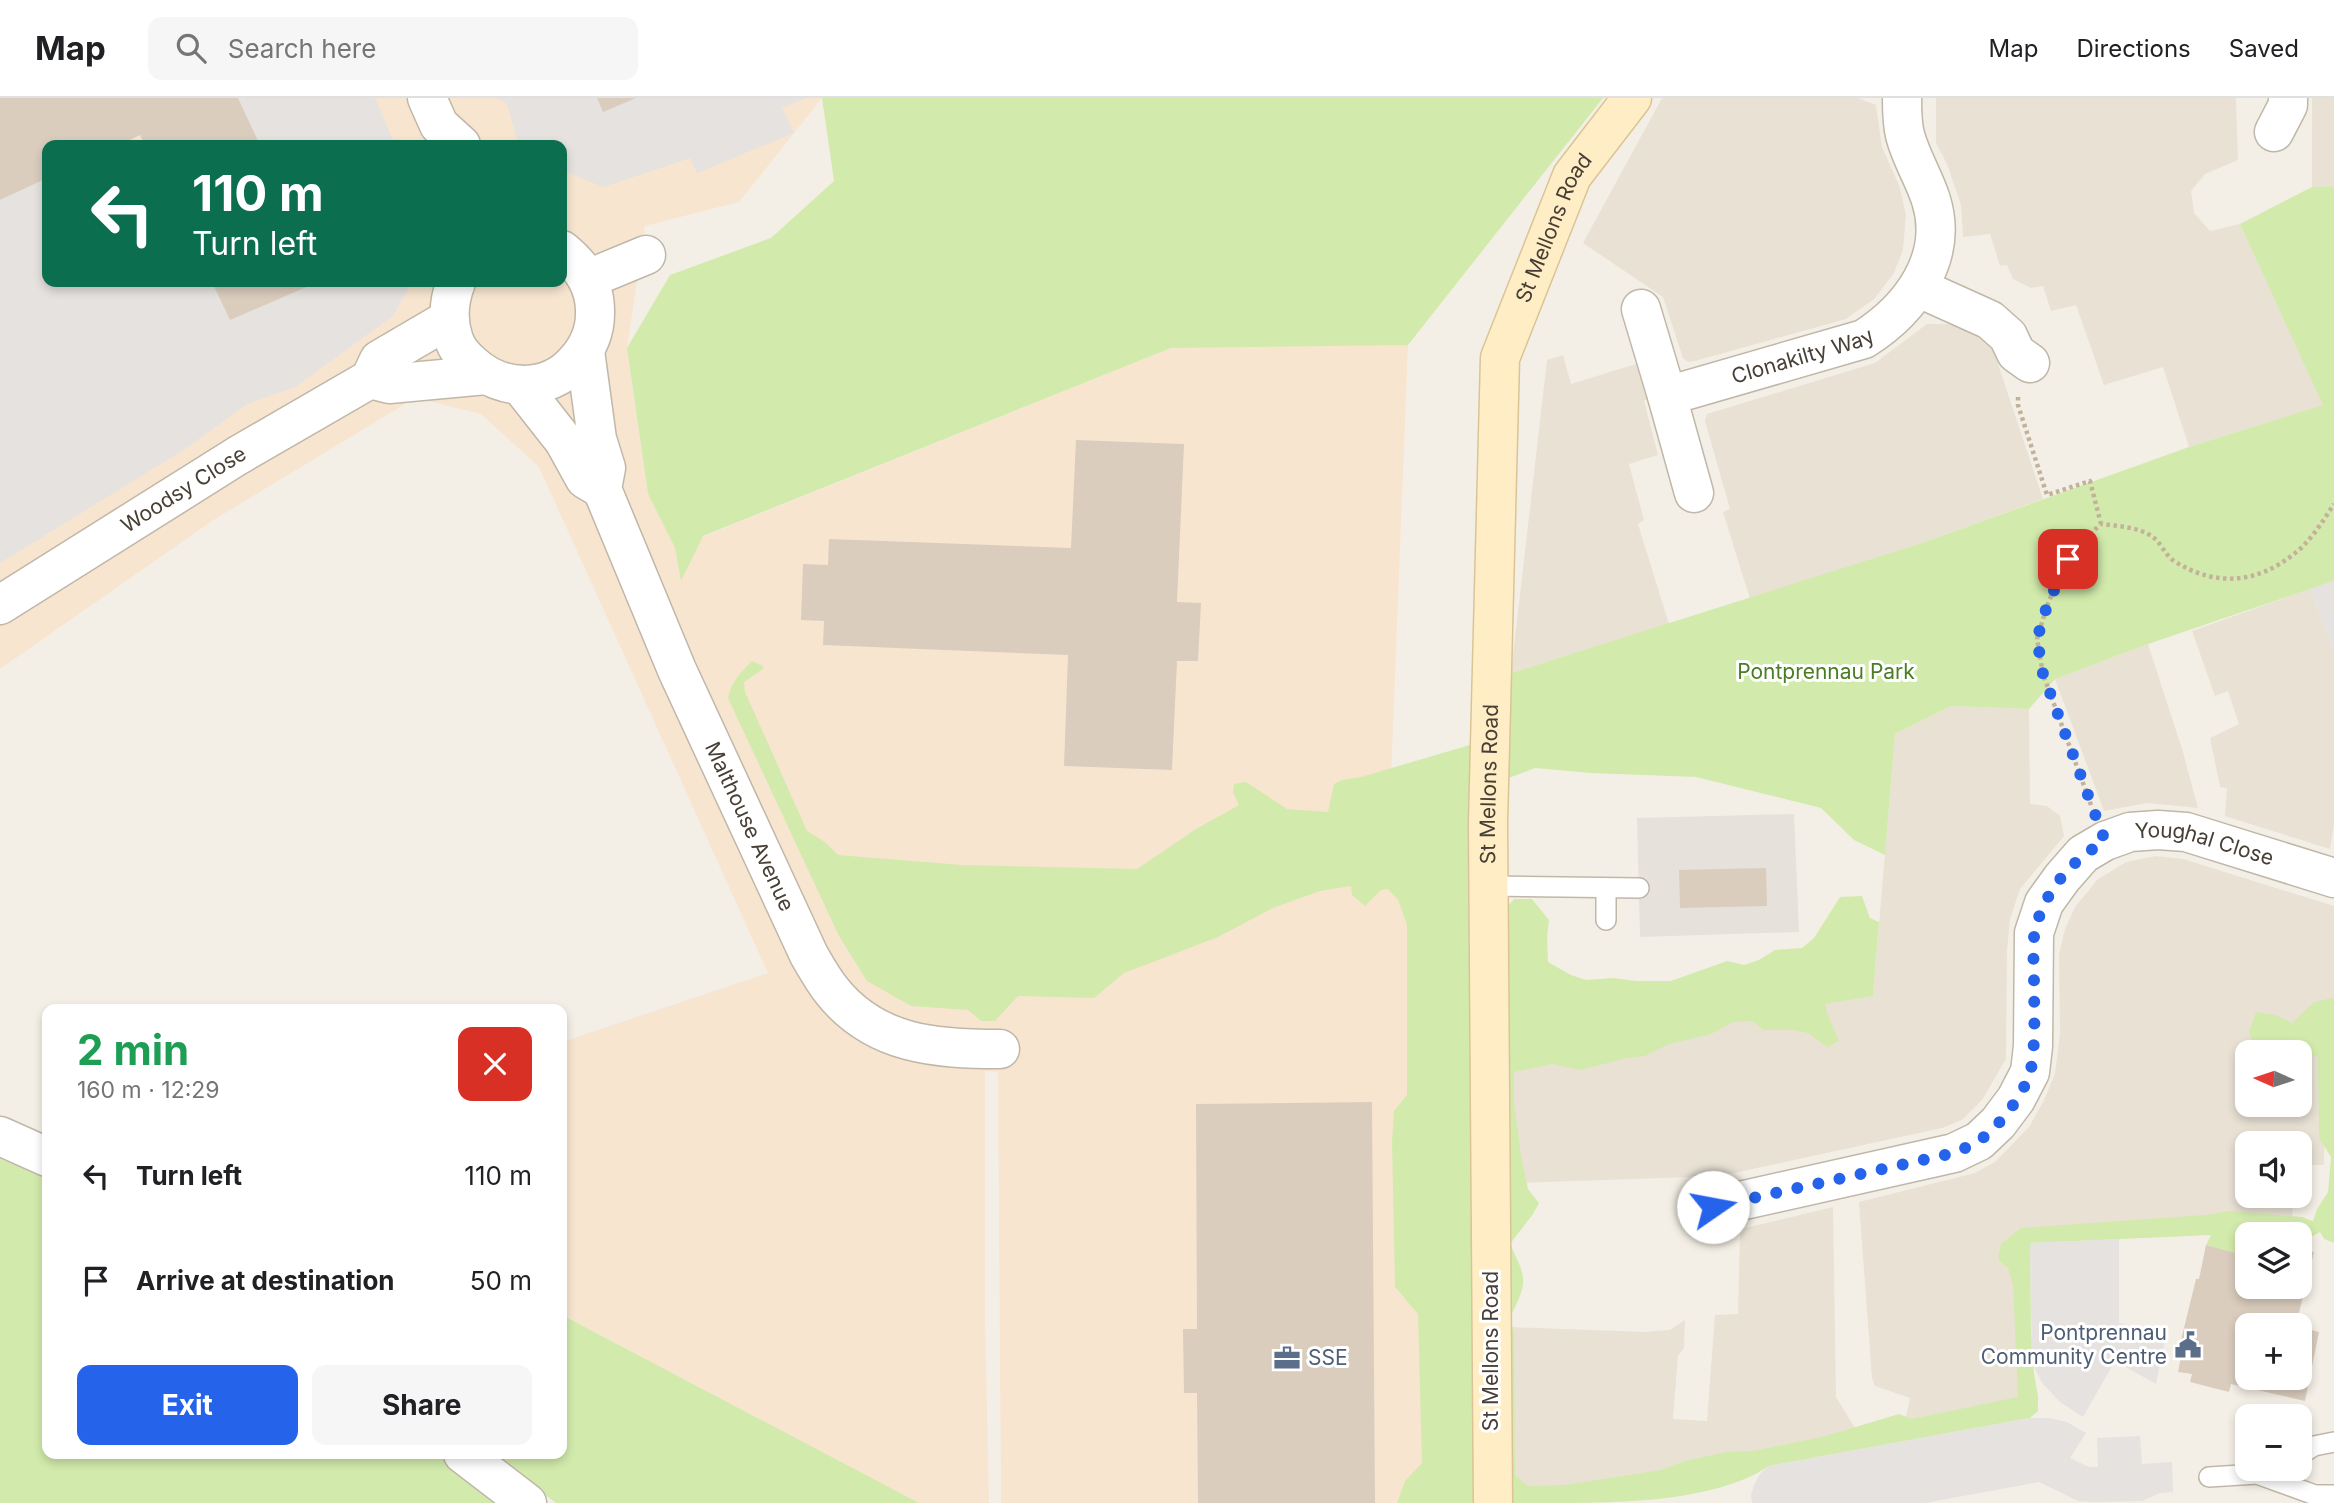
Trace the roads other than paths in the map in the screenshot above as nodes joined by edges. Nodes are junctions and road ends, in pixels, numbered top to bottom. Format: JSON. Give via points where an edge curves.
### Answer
{"nodes":[{"id":1,"x":1632,"y":98,"type":"edge"},
{"id":2,"x":1902,"y":98,"type":"edge"},
{"id":3,"x":567,"y":254,"type":"edge"},
{"id":4,"x":646,"y":254,"type":"dead end"},
{"id":5,"x":588,"y":279,"type":"junction"},
{"id":6,"x":454,"y":287,"type":"edge"},
{"id":7,"x":1919,"y":288,"type":"junction"},
{"id":8,"x":1641,"y":309,"type":"dead end"},
{"id":9,"x":449,"y":319,"type":"junction"},
{"id":10,"x":585,"y":351,"type":"junction"},
{"id":11,"x":2023,"y":358,"type":"road end"},
{"id":12,"x":370,"y":379,"type":"junction"},
{"id":13,"x":503,"y":380,"type":"junction"},
{"id":14,"x":1667,"y":396,"type":"junction"},
{"id":15,"x":602,"y":489,"type":"junction"},
{"id":16,"x":1694,"y":493,"type":"dead end"},
{"id":17,"x":0,"y":605,"type":"edge"},
{"id":18,"x":2334,"y":878,"type":"edge"},
{"id":19,"x":1488,"y":886,"type":"junction"},
{"id":20,"x":1606,"y":888,"type":"junction"},
{"id":21,"x":1639,"y":888,"type":"dead end"},
{"id":22,"x":1606,"y":919,"type":"dead end"},
{"id":23,"x":1000,"y":1049,"type":"dead end"},
{"id":24,"x":0,"y":1136,"type":"edge"},
{"id":25,"x":42,"y":1155,"type":"edge"},
{"id":26,"x":1713,"y":1207,"type":"dead end"},
{"id":27,"x":2334,"y":1442,"type":"edge"},
{"id":28,"x":2312,"y":1448,"type":"edge"},
{"id":29,"x":470,"y":1459,"type":"edge"},
{"id":30,"x":2235,"y":1474,"type":"edge"},
{"id":31,"x":2208,"y":1477,"type":"dead end"},
{"id":32,"x":2285,"y":1481,"type":"edge"},
{"id":33,"x":2334,"y":1495,"type":"edge"},
{"id":34,"x":527,"y":1503,"type":"edge"},
{"id":35,"x":1493,"y":1503,"type":"edge"}],
"edges":[{"from":1,"to":19,"type":"main road","name":"St Mellons Road","via":[[1572,176],[1500,358]]},
{"from":2,"to":7,"type":"street","name":"Clonakilty Way","via":[[1905,135],[1936,219],[1930,264]]},
{"from":3,"to":5,"type":"street"},
{"from":4,"to":5,"type":"street"},
{"from":5,"to":10,"type":"street","via":[[596,303],[595,328]]},
{"from":6,"to":9,"type":"street"},
{"from":7,"to":11,"type":"street","via":[[1990,320]]},
{"from":7,"to":14,"type":"street","name":"Clonakilty Way","via":[[1885,326],[1864,339]]},
{"from":8,"to":14,"type":"street"},
{"from":9,"to":12,"type":"street","name":"Woodsy Close","via":[[379,360]]},
{"from":9,"to":13,"type":"street","name":"Malthouse Avenue","via":[[454,342],[467,360]]},
{"from":10,"to":13,"type":"street","via":[[569,369],[546,383]]},
{"from":10,"to":15,"type":"street","name":"Malthouse Avenue","via":[[597,439],[606,468]]},
{"from":12,"to":13,"type":"street","via":[[389,384]]},
{"from":12,"to":17,"type":"street","name":"Woodsy Close","via":[[237,456]]},
{"from":13,"to":15,"type":"street","name":"Malthouse Avenue","via":[[564,440],[585,479]]},
{"from":14,"to":16,"type":"street"},
{"from":15,"to":23,"type":"street","name":"Malthouse Avenue","via":[[688,694],[809,955],[832,991],[857,1016],[907,1041]]},
{"from":18,"to":26,"type":"street","name":"Youghal Close","via":[[2186,832],[2130,832],[2105,841],[2083,854],[2043,903],[2034,933],[2030,1072],[2016,1100],[1979,1141],[1954,1153]]},
{"from":19,"to":20,"type":"lane"},
{"from":19,"to":35,"type":"main road","name":"St Mellons Road"},
{"from":20,"to":21,"type":"lane"},
{"from":20,"to":22,"type":"lane"},
{"from":24,"to":25,"type":"street"},
{"from":27,"to":28,"type":"lane"},
{"from":29,"to":34,"type":"street"},
{"from":30,"to":31,"type":"lane"},
{"from":32,"to":33,"type":"lane","via":[[2315,1495]]}]}
